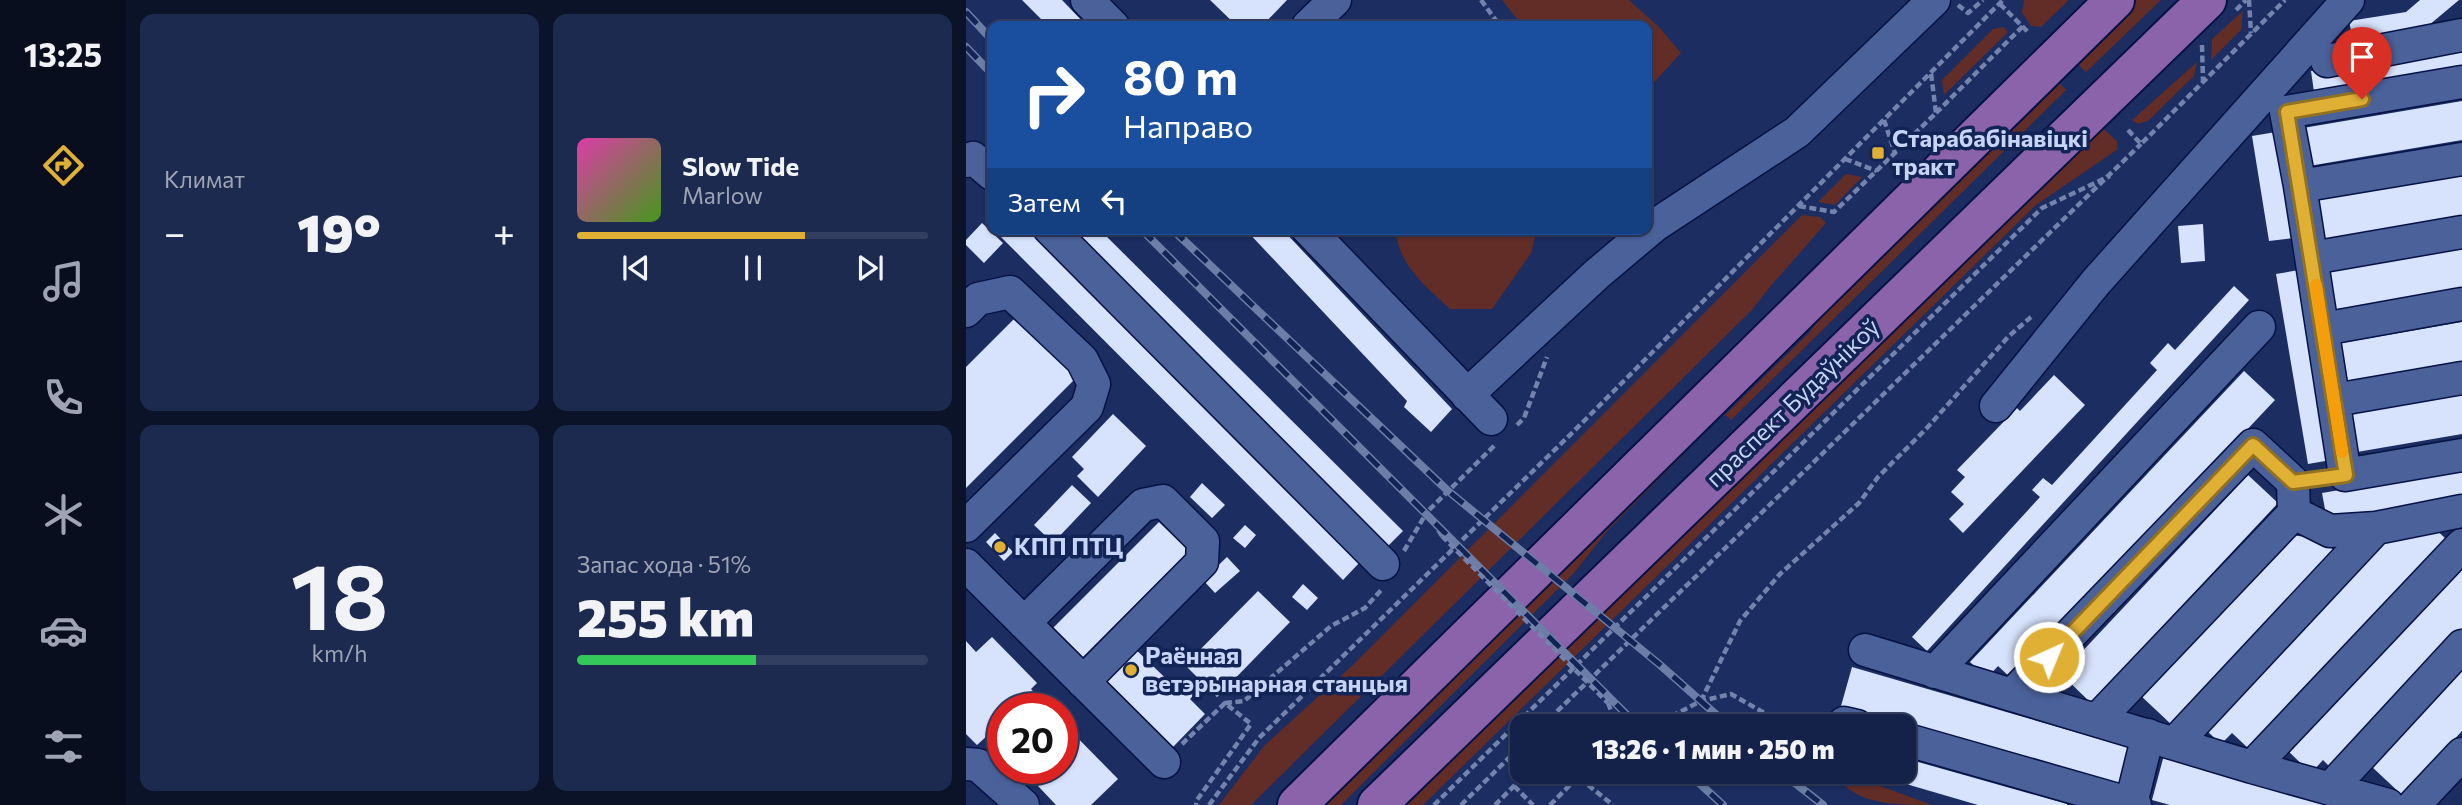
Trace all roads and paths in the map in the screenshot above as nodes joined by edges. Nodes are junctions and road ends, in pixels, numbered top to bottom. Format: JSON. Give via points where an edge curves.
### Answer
{"nodes":[{"id":1,"x":1087,"y":0,"type":"edge"},
{"id":2,"x":1335,"y":0,"type":"edge"},
{"id":3,"x":1481,"y":0,"type":"edge"},
{"id":4,"x":1934,"y":0,"type":"edge"},
{"id":5,"x":2115,"y":0,"type":"edge"},
{"id":6,"x":2207,"y":0,"type":"edge"},
{"id":7,"x":2249,"y":0,"type":"edge"},
{"id":8,"x":2285,"y":0,"type":"edge"},
{"id":9,"x":2348,"y":0,"type":"edge"},
{"id":10,"x":2002,"y":2,"type":"edge"},
{"id":11,"x":2462,"y":13,"type":"edge"},
{"id":12,"x":1108,"y":21,"type":"edge"},
{"id":13,"x":1313,"y":21,"type":"edge"},
{"id":14,"x":1496,"y":21,"type":"edge"},
{"id":15,"x":2023,"y":26,"type":"junction"},
{"id":16,"x":2028,"y":32,"type":"dead end"},
{"id":17,"x":2250,"y":34,"type":"junction"},
{"id":18,"x":2462,"y":35,"type":"edge"},
{"id":19,"x":2429,"y":41,"type":"junction"},
{"id":20,"x":2202,"y":45,"type":"dead end"},
{"id":21,"x":2327,"y":61,"type":"dead end"},
{"id":22,"x":1931,"y":73,"type":"junction"},
{"id":23,"x":2203,"y":82,"type":"junction"},
{"id":24,"x":2462,"y":82,"type":"edge"},
{"id":25,"x":1936,"y":113,"type":"junction"},
{"id":26,"x":1884,"y":120,"type":"junction"},
{"id":27,"x":2128,"y":130,"type":"dead end"},
{"id":28,"x":2141,"y":144,"type":"junction"},
{"id":29,"x":1895,"y":153,"type":"junction"},
{"id":30,"x":1845,"y":159,"type":"junction"},
{"id":31,"x":2462,"y":159,"type":"edge"},
{"id":32,"x":966,"y":161,"type":"edge"},
{"id":33,"x":987,"y":170,"type":"edge"},
{"id":34,"x":1877,"y":171,"type":"junction"},
{"id":35,"x":2110,"y":176,"type":"junction"},
{"id":36,"x":2300,"y":186,"type":"junction"},
{"id":37,"x":1798,"y":206,"type":"junction"},
{"id":38,"x":1652,"y":228,"type":"edge"},
{"id":39,"x":2462,"y":232,"type":"edge"},
{"id":40,"x":1056,"y":235,"type":"edge"},
{"id":41,"x":1314,"y":235,"type":"edge"},
{"id":42,"x":1643,"y":235,"type":"edge"},
{"id":43,"x":2312,"y":258,"type":"junction"},
{"id":44,"x":2462,"y":304,"type":"edge"},
{"id":45,"x":966,"y":311,"type":"edge"},
{"id":46,"x":2065,"y":321,"type":"junction"},
{"id":47,"x":2259,"y":327,"type":"dead end"},
{"id":48,"x":2323,"y":329,"type":"junction"},
{"id":49,"x":2462,"y":378,"type":"edge"},
{"id":50,"x":1721,"y":388,"type":"junction"},
{"id":51,"x":1467,"y":395,"type":"junction"},
{"id":52,"x":2334,"y":400,"type":"junction"},
{"id":53,"x":1996,"y":406,"type":"dead end"},
{"id":54,"x":1491,"y":419,"type":"dead end"},
{"id":55,"x":1762,"y":434,"type":"junction"},
{"id":56,"x":1657,"y":451,"type":"junction"},
{"id":57,"x":2462,"y":455,"type":"edge"},
{"id":58,"x":2346,"y":475,"type":"junction"},
{"id":59,"x":1701,"y":493,"type":"junction"},
{"id":60,"x":2293,"y":498,"type":"junction"},
{"id":61,"x":2462,"y":511,"type":"edge"},
{"id":62,"x":1427,"y":512,"type":"dead end"},
{"id":63,"x":966,"y":526,"type":"edge"},
{"id":64,"x":2376,"y":528,"type":"junction"},
{"id":65,"x":1442,"y":536,"type":"dead end"},
{"id":66,"x":2462,"y":545,"type":"edge"},
{"id":67,"x":966,"y":565,"type":"edge"},
{"id":68,"x":1389,"y":570,"type":"junction"},
{"id":69,"x":1024,"y":623,"type":"junction"},
{"id":70,"x":2462,"y":646,"type":"edge"},
{"id":71,"x":1865,"y":650,"type":"dead end"},
{"id":72,"x":1936,"y":672,"type":"junction"},
{"id":73,"x":1083,"y":681,"type":"junction"},
{"id":74,"x":2012,"y":695,"type":"junction"},
{"id":75,"x":1701,"y":701,"type":"junction"},
{"id":76,"x":1225,"y":703,"type":"junction"},
{"id":77,"x":1554,"y":714,"type":"edge"},
{"id":78,"x":1612,"y":714,"type":"edge"},
{"id":79,"x":1676,"y":714,"type":"edge"},
{"id":80,"x":1766,"y":714,"type":"edge"},
{"id":81,"x":2097,"y":720,"type":"junction"},
{"id":82,"x":2161,"y":739,"type":"junction"},
{"id":83,"x":1916,"y":743,"type":"edge"},
{"id":84,"x":2462,"y":754,"type":"edge"},
{"id":85,"x":1510,"y":757,"type":"edge"},
{"id":86,"x":1164,"y":762,"type":"joint"},
{"id":87,"x":966,"y":764,"type":"edge"},
{"id":88,"x":2252,"y":767,"type":"junction"},
{"id":89,"x":1514,"y":786,"type":"joint"},
{"id":90,"x":2330,"y":789,"type":"junction"},
{"id":91,"x":2133,"y":804,"type":"edge"},
{"id":92,"x":1023,"y":805,"type":"edge"},
{"id":93,"x":1196,"y":805,"type":"edge"},
{"id":94,"x":1209,"y":805,"type":"edge"},
{"id":95,"x":1297,"y":805,"type":"edge"},
{"id":96,"x":1377,"y":805,"type":"edge"},
{"id":97,"x":1434,"y":805,"type":"edge"},
{"id":98,"x":1461,"y":805,"type":"edge"},
{"id":99,"x":1494,"y":805,"type":"edge"},
{"id":100,"x":1533,"y":805,"type":"edge"},
{"id":101,"x":1550,"y":805,"type":"edge"},
{"id":102,"x":1613,"y":805,"type":"edge"},
{"id":103,"x":2388,"y":805,"type":"edge"},
{"id":104,"x":2414,"y":805,"type":"edge"}],
"edges":[{"from":1,"to":12,"type":"lane"},
{"from":2,"to":13,"type":"lane"},
{"from":3,"to":14,"type":"path"},
{"from":4,"to":38,"type":"lane","via":[[1797,132]]},
{"from":5,"to":50,"type":"main road"},
{"from":6,"to":55,"type":"main road","name":"праспект Будаўнікоў"},
{"from":7,"to":17,"type":"path"},
{"from":8,"to":17,"type":"path"},
{"from":9,"to":46,"type":"lane"},
{"from":10,"to":15,"type":"path"},
{"from":10,"to":22,"type":"path"},
{"from":11,"to":19,"type":"lane"},
{"from":15,"to":16,"type":"path"},
{"from":15,"to":25,"type":"path"},
{"from":17,"to":23,"type":"path"},
{"from":18,"to":19,"type":"lane"},
{"from":19,"to":21,"type":"lane"},
{"from":20,"to":23,"type":"path"},
{"from":22,"to":25,"type":"path"},
{"from":22,"to":26,"type":"path"},
{"from":23,"to":28,"type":"path"},
{"from":24,"to":36,"type":"lane","via":[[2287,112]]},
{"from":25,"to":29,"type":"path"},
{"from":26,"to":29,"type":"path"},
{"from":26,"to":30,"type":"path"},
{"from":27,"to":28,"type":"path"},
{"from":28,"to":35,"type":"path"},
{"from":29,"to":34,"type":"path"},
{"from":30,"to":34,"type":"path"},
{"from":30,"to":37,"type":"path"},
{"from":31,"to":36,"type":"lane"},
{"from":32,"to":33,"type":"lane","via":[[973,158]]},
{"from":34,"to":37,"type":"path","via":[[1834,212]]},
{"from":35,"to":77,"type":"path"},
{"from":35,"to":97,"type":"path","via":[[2042,208]]},
{"from":36,"to":43,"type":"lane"},
{"from":37,"to":94,"type":"path","via":[[1259,738]]},
{"from":39,"to":43,"type":"lane"},
{"from":40,"to":68,"type":"lane"},
{"from":41,"to":51,"type":"lane"},
{"from":42,"to":51,"type":"lane"},
{"from":43,"to":48,"type":"lane"},
{"from":44,"to":48,"type":"lane"},
{"from":45,"to":63,"type":"lane","via":[[978,299],[1010,292],[1082,360],[1094,384],[1087,407]]},
{"from":46,"to":53,"type":"lane"},
{"from":46,"to":75,"type":"path","via":[[2032,316],[2009,336],[1859,503],[1780,574],[1740,621]]},
{"from":47,"to":72,"type":"lane"},
{"from":48,"to":52,"type":"lane"},
{"from":49,"to":52,"type":"lane"},
{"from":50,"to":55,"type":"main road","via":[[1711,405],[1718,432],[1745,442]]},
{"from":50,"to":56,"type":"main road"},
{"from":51,"to":54,"type":"lane"},
{"from":52,"to":58,"type":"lane"},
{"from":55,"to":59,"type":"main road","name":"праспект Будаўнікоў"},
{"from":56,"to":59,"type":"main road","via":[[1674,442],[1700,450],[1709,476]]},
{"from":56,"to":95,"type":"main road"},
{"from":57,"to":58,"type":"lane"},
{"from":58,"to":60,"type":"lane"},
{"from":59,"to":96,"type":"main road","name":"праспект Будаўнікоў"},
{"from":60,"to":64,"type":"lane","via":[[2330,531]]},
{"from":60,"to":74,"type":"lane","via":[[2253,445]]},
{"from":60,"to":81,"type":"lane"},
{"from":61,"to":64,"type":"lane"},
{"from":62,"to":68,"type":"path"},
{"from":64,"to":82,"type":"lane"},
{"from":65,"to":78,"type":"path","bridge":true,"via":[[1608,703]]},
{"from":66,"to":88,"type":"lane"},
{"from":67,"to":69,"type":"lane"},
{"from":68,"to":76,"type":"path","via":[[1365,608],[1331,626],[1244,701]]},
{"from":69,"to":73,"type":"lane"},
{"from":69,"to":73,"type":"lane","via":[[1143,505],[1163,501],[1203,541],[1202,562]]},
{"from":70,"to":90,"type":"lane"},
{"from":71,"to":72,"type":"lane"},
{"from":72,"to":74,"type":"lane"},
{"from":73,"to":86,"type":"lane"},
{"from":74,"to":81,"type":"lane"},
{"from":75,"to":79,"type":"path"},
{"from":75,"to":80,"type":"path","via":[[1731,694]]},
{"from":76,"to":86,"type":"path"},
{"from":76,"to":93,"type":"path","via":[[1251,724]]},
{"from":81,"to":82,"type":"lane"},
{"from":82,"to":88,"type":"lane"},
{"from":82,"to":91,"type":"lane"},
{"from":83,"to":91,"type":"lane"},
{"from":84,"to":104,"type":"lane"},
{"from":85,"to":98,"type":"path"},
{"from":87,"to":92,"type":"lane","via":[[978,765]]},
{"from":88,"to":90,"type":"lane"},
{"from":89,"to":99,"type":"path"},
{"from":89,"to":100,"type":"path"},
{"from":90,"to":103,"type":"lane"},
{"from":101,"to":102,"type":"path","via":[[1578,777]]}]}
